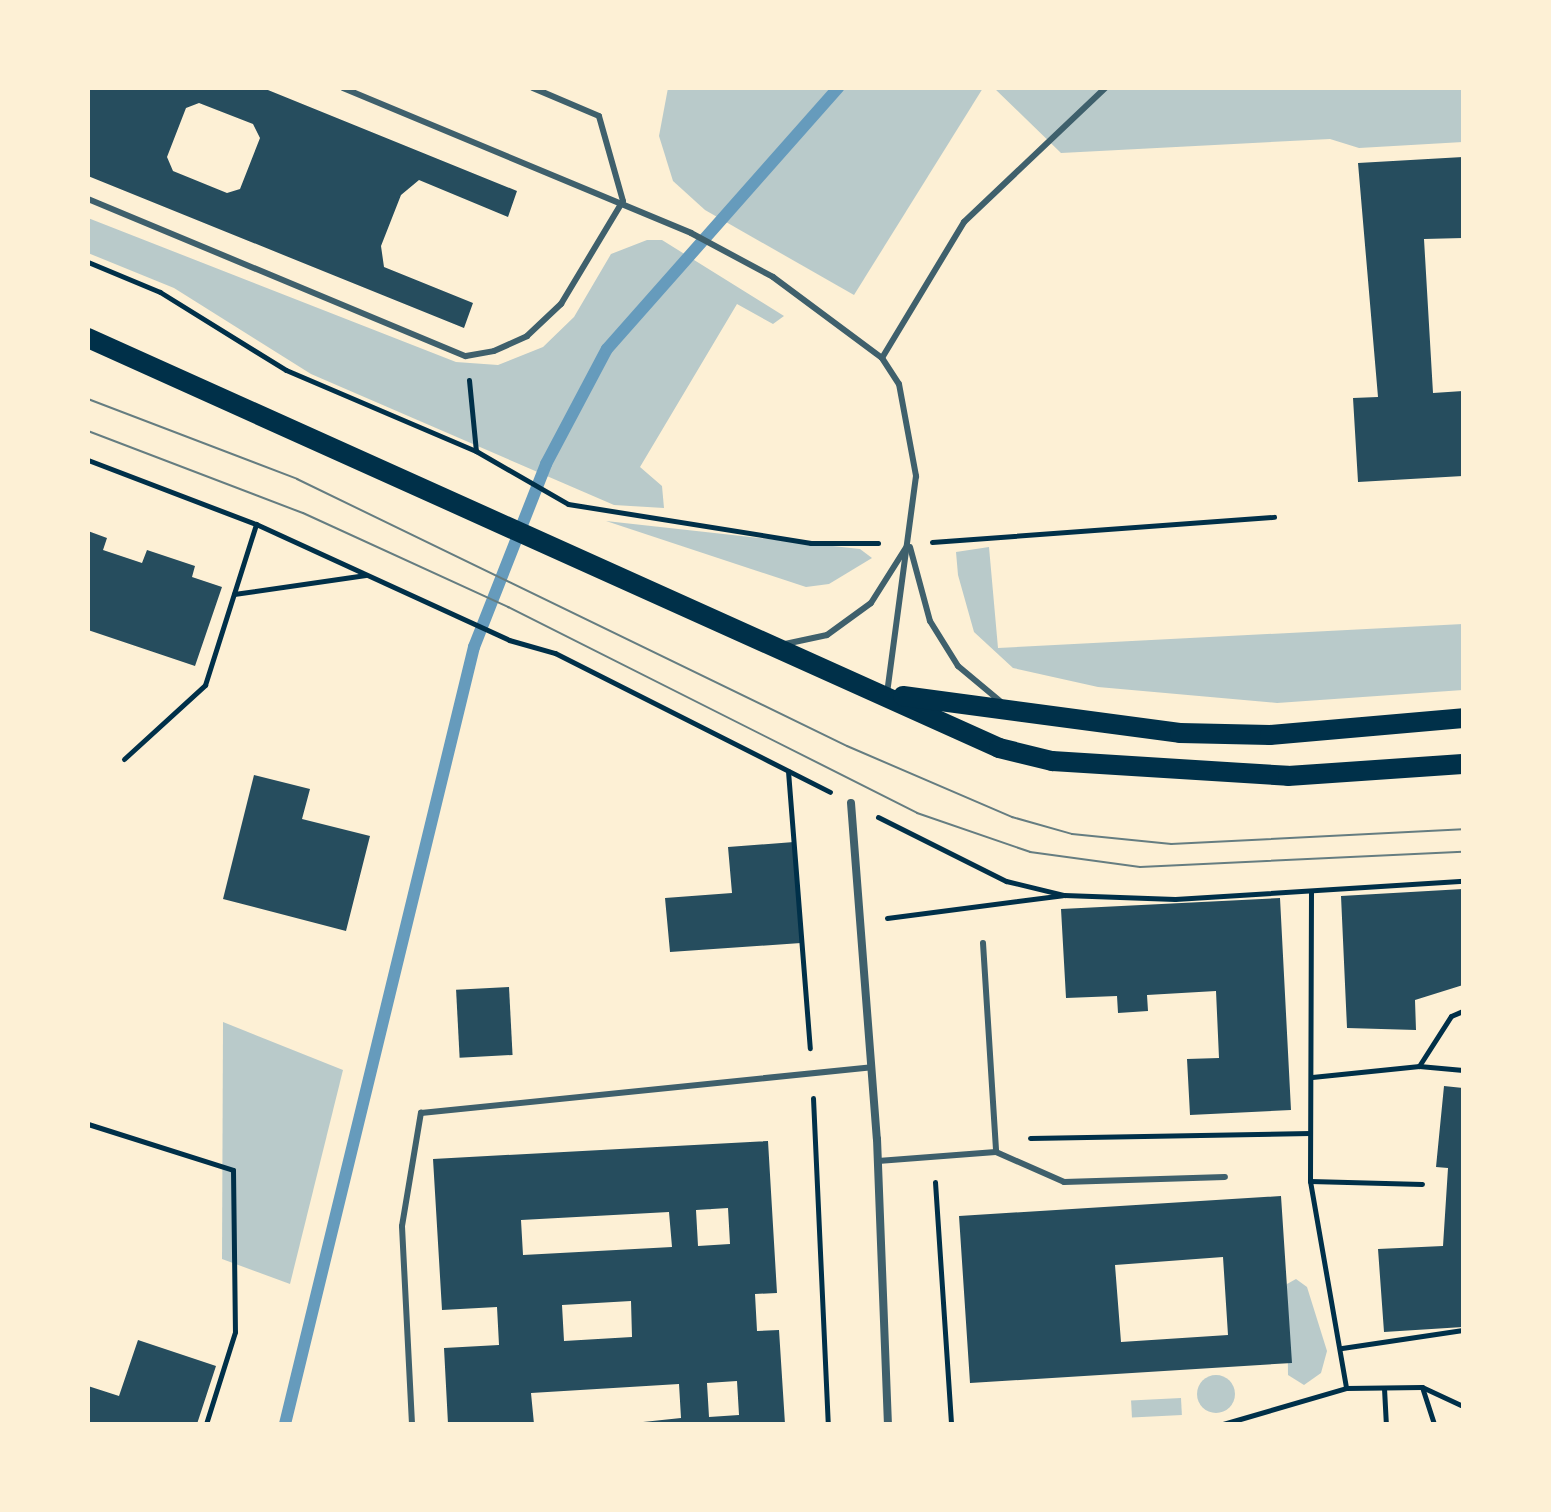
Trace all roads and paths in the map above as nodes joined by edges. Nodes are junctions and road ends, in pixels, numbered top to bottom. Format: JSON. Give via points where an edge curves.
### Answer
{"nodes":[{"id":1,"x":343,"y":88,"type":"edge"},
{"id":2,"x":533,"y":88,"type":"edge"},
{"id":3,"x":1105,"y":88,"type":"edge"},
{"id":4,"x":88,"y":199,"type":"edge"},
{"id":5,"x":623,"y":201,"type":"junction"},
{"id":6,"x":88,"y":262,"type":"edge"},
{"id":7,"x":88,"y":338,"type":"edge"},
{"id":8,"x":466,"y":356,"type":"junction"},
{"id":9,"x":882,"y":358,"type":"junction"},
{"id":10,"x":476,"y":451,"type":"junction"},
{"id":11,"x":88,"y":460,"type":"edge"},
{"id":12,"x":568,"y":504,"type":"dead end"},
{"id":13,"x":256,"y":524,"type":"junction"},
{"id":14,"x":909,"y":543,"type":"junction"},
{"id":15,"x":367,"y":575,"type":"junction"},
{"id":16,"x":234,"y":594,"type":"junction"},
{"id":17,"x":769,"y":648,"type":"junction"},
{"id":18,"x":887,"y":694,"type":"junction"},
{"id":19,"x":1009,"y":709,"type":"junction"},
{"id":20,"x":1463,"y":718,"type":"edge"},
{"id":21,"x":124,"y":759,"type":"dead end"},
{"id":22,"x":1463,"y":764,"type":"edge"},
{"id":23,"x":851,"y":803,"type":"junction"},
{"id":24,"x":1463,"y":881,"type":"edge"},
{"id":25,"x":1311,"y":892,"type":"junction"},
{"id":26,"x":1064,"y":895,"type":"junction"},
{"id":27,"x":861,"y":921,"type":"junction"},
{"id":28,"x":983,"y":943,"type":"dead end"},
{"id":29,"x":1463,"y":1011,"type":"edge"},
{"id":30,"x":1419,"y":1066,"type":"junction"},
{"id":31,"x":872,"y":1067,"type":"junction"},
{"id":32,"x":1463,"y":1070,"type":"edge"},
{"id":33,"x":1312,"y":1077,"type":"junction"},
{"id":34,"x":88,"y":1124,"type":"edge"},
{"id":35,"x":1310,"y":1133,"type":"junction"},
{"id":36,"x":995,"y":1139,"type":"junction"},
{"id":37,"x":996,"y":1152,"type":"junction"},
{"id":38,"x":933,"y":1154,"type":"junction"},
{"id":39,"x":878,"y":1161,"type":"junction"},
{"id":40,"x":1225,"y":1177,"type":"dead end"},
{"id":41,"x":1310,"y":1181,"type":"junction"},
{"id":42,"x":1422,"y":1184,"type":"dead end"},
{"id":43,"x":1463,"y":1330,"type":"edge"},
{"id":44,"x":1342,"y":1348,"type":"junction"},
{"id":45,"x":1422,"y":1387,"type":"junction"},
{"id":46,"x":1346,"y":1388,"type":"junction"},
{"id":47,"x":1384,"y":1388,"type":"junction"},
{"id":48,"x":1463,"y":1406,"type":"edge"},
{"id":49,"x":206,"y":1424,"type":"edge"},
{"id":50,"x":412,"y":1424,"type":"edge"},
{"id":51,"x":888,"y":1424,"type":"edge"},
{"id":52,"x":951,"y":1424,"type":"edge"},
{"id":53,"x":1223,"y":1424,"type":"edge"},
{"id":54,"x":1386,"y":1424,"type":"edge"},
{"id":55,"x":1434,"y":1424,"type":"edge"}],
"edges":[{"from":1,"to":5,"type":"lane"},
{"from":2,"to":5,"type":"lane","via":[[599,116]]},
{"from":3,"to":9,"type":"lane","via":[[964,222]]},
{"from":4,"to":8,"type":"lane"},
{"from":5,"to":8,"type":"lane","via":[[589,264],[545,321],[494,351]]},
{"from":5,"to":9,"type":"lane","via":[[773,277]]},
{"from":6,"to":10,"type":"path","via":[[160,292],[286,370]]},
{"from":7,"to":17,"type":"main road"},
{"from":8,"to":10,"type":"path"},
{"from":9,"to":14,"type":"lane","via":[[899,384],[916,476]]},
{"from":10,"to":12,"type":"path"},
{"from":11,"to":13,"type":"path"},
{"from":13,"to":15,"type":"path"},
{"from":13,"to":16,"type":"path"},
{"from":14,"to":17,"type":"lane","via":[[871,603],[827,635]]},
{"from":14,"to":18,"type":"lane"},
{"from":14,"to":19,"type":"lane","via":[[930,621],[958,666]]},
{"from":15,"to":16,"type":"path"},
{"from":15,"to":23,"type":"path","via":[[509,640],[555,653]]},
{"from":16,"to":21,"type":"path","via":[[205,685]]},
{"from":17,"to":18,"type":"main road"},
{"from":18,"to":19,"type":"main road"},
{"from":18,"to":22,"type":"main road","via":[[999,748],[1052,761],[1288,776]]},
{"from":19,"to":20,"type":"main road","via":[[1111,727],[1270,735]]},
{"from":23,"to":26,"type":"path","via":[[1006,881]]},
{"from":23,"to":27,"type":"street"},
{"from":24,"to":25,"type":"path"},
{"from":25,"to":26,"type":"path"},
{"from":25,"to":33,"type":"path"},
{"from":26,"to":27,"type":"path","via":[[1027,906]]},
{"from":27,"to":31,"type":"street"},
{"from":28,"to":36,"type":"lane"},
{"from":29,"to":30,"type":"path","via":[[1451,1016]]},
{"from":30,"to":32,"type":"path"},
{"from":30,"to":33,"type":"path"},
{"from":31,"to":39,"type":"street"},
{"from":31,"to":50,"type":"lane","via":[[421,1113],[402,1226]]},
{"from":33,"to":35,"type":"path"},
{"from":34,"to":49,"type":"path","via":[[233,1170],[235,1332]]},
{"from":35,"to":36,"type":"path"},
{"from":35,"to":41,"type":"path"},
{"from":36,"to":37,"type":"lane"},
{"from":37,"to":38,"type":"lane"},
{"from":37,"to":40,"type":"lane","via":[[1064,1182]]},
{"from":38,"to":39,"type":"lane"},
{"from":38,"to":52,"type":"path"},
{"from":39,"to":51,"type":"street"},
{"from":41,"to":42,"type":"path"},
{"from":41,"to":44,"type":"path"},
{"from":43,"to":44,"type":"path"},
{"from":44,"to":46,"type":"path"},
{"from":45,"to":47,"type":"path"},
{"from":45,"to":48,"type":"path"},
{"from":45,"to":55,"type":"path"},
{"from":46,"to":47,"type":"path"},
{"from":46,"to":53,"type":"path"},
{"from":47,"to":54,"type":"path"}]}
